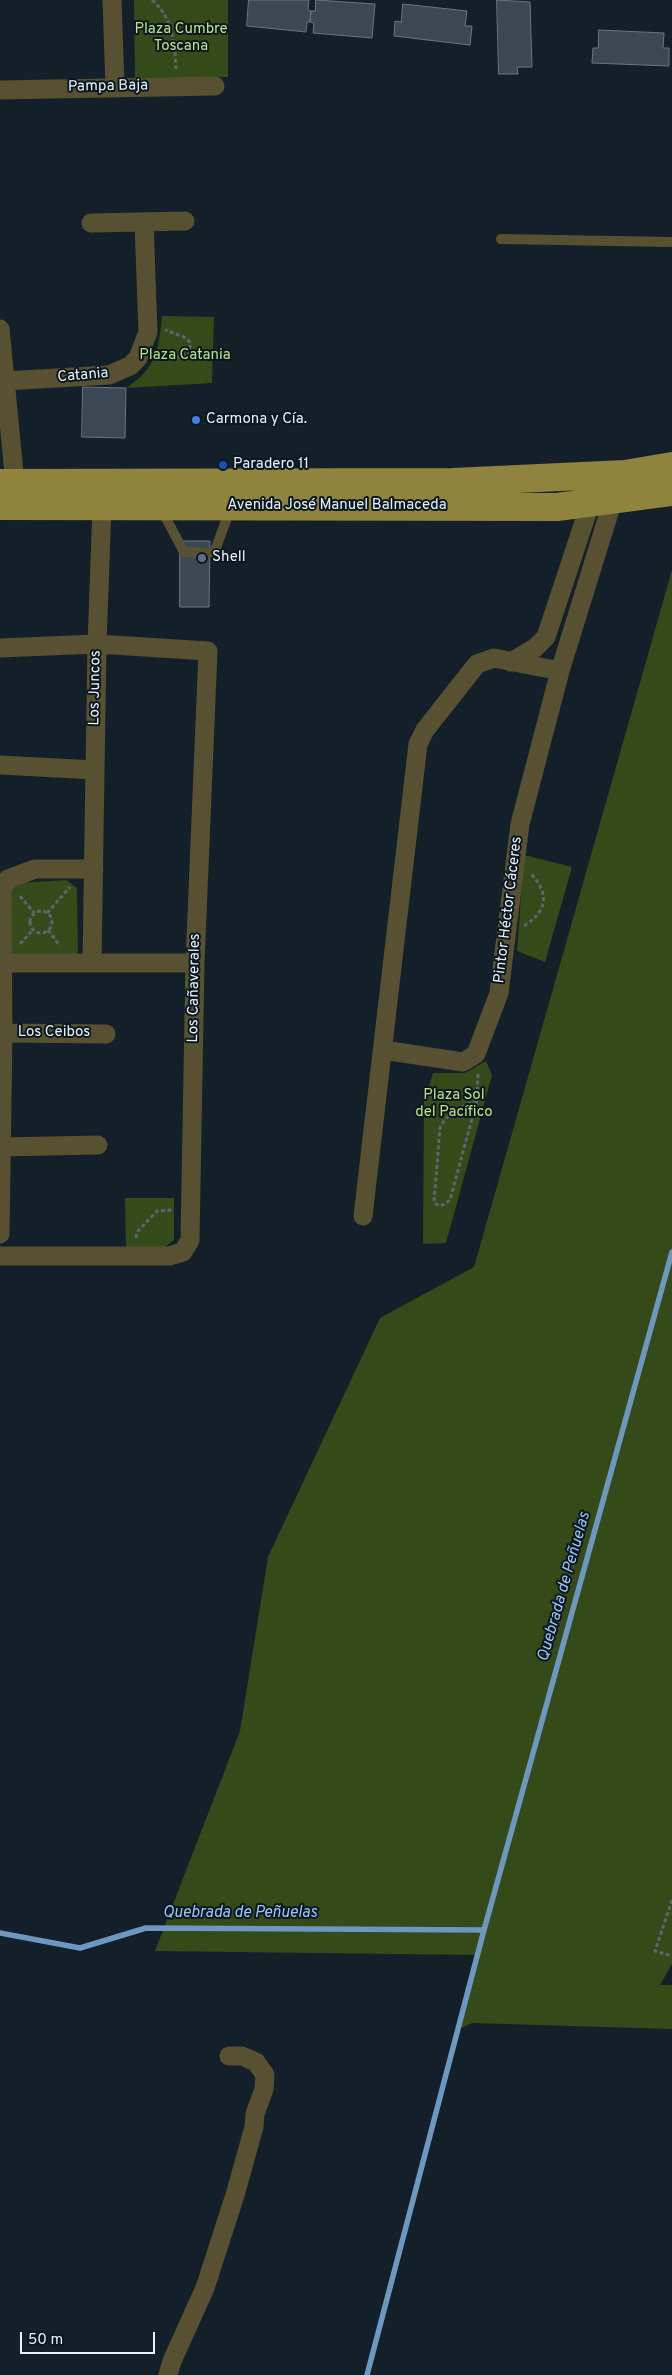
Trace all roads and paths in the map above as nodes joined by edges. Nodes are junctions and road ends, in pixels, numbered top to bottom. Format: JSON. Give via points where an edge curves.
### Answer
{"nodes":[{"id":1,"x":112,"y":0,"type":"edge"},
{"id":2,"x":152,"y":0,"type":"edge"},
{"id":3,"x":114,"y":86,"type":"junction"},
{"id":4,"x":176,"y":86,"type":"junction"},
{"id":5,"x":215,"y":86,"type":"dead end"},
{"id":6,"x":0,"y":90,"type":"edge"},
{"id":7,"x":185,"y":221,"type":"dead end"},
{"id":8,"x":144,"y":222,"type":"junction"},
{"id":9,"x":91,"y":223,"type":"dead end"},
{"id":10,"x":501,"y":240,"type":"dead end"},
{"id":11,"x":672,"y":242,"type":"edge"},
{"id":12,"x":148,"y":325,"type":"junction"},
{"id":13,"x":0,"y":329,"type":"edge"},
{"id":14,"x":133,"y":363,"type":"junction"},
{"id":15,"x":3,"y":371,"type":"edge"},
{"id":16,"x":672,"y":466,"type":"edge"},
{"id":17,"x":7,"y":483,"type":"edge"},
{"id":18,"x":672,"y":492,"type":"edge"},
{"id":19,"x":602,"y":502,"type":"junction"},
{"id":20,"x":0,"y":506,"type":"edge"},
{"id":21,"x":102,"y":506,"type":"junction"},
{"id":22,"x":160,"y":506,"type":"junction"},
{"id":23,"x":232,"y":506,"type":"junction"},
{"id":24,"x":97,"y":644,"type":"junction"},
{"id":25,"x":0,"y":648,"type":"edge"},
{"id":26,"x":511,"y":662,"type":"junction"},
{"id":27,"x":560,"y":671,"type":"junction"},
{"id":28,"x":0,"y":765,"type":"edge"},
{"id":29,"x":94,"y":770,"type":"junction"},
{"id":30,"x":514,"y":866,"type":"junction"},
{"id":31,"x":89,"y":869,"type":"junction"},
{"id":32,"x":48,"y":913,"type":"junction"},
{"id":33,"x":507,"y":930,"type":"junction"},
{"id":34,"x":92,"y":962,"type":"junction"},
{"id":35,"x":2,"y":963,"type":"junction"},
{"id":36,"x":196,"y":963,"type":"junction"},
{"id":37,"x":3,"y":1033,"type":"junction"},
{"id":38,"x":106,"y":1034,"type":"dead end"},
{"id":39,"x":383,"y":1050,"type":"junction"},
{"id":40,"x":472,"y":1056,"type":"junction"},
{"id":41,"x":477,"y":1100,"type":"junction"},
{"id":42,"x":98,"y":1145,"type":"dead end"},
{"id":43,"x":1,"y":1147,"type":"junction"},
{"id":44,"x":190,"y":1210,"type":"junction"},
{"id":45,"x":362,"y":1216,"type":"dead end"},
{"id":46,"x":0,"y":1234,"type":"edge"},
{"id":47,"x":0,"y":1256,"type":"edge"},
{"id":48,"x":133,"y":1256,"type":"junction"},
{"id":49,"x":672,"y":1900,"type":"edge"},
{"id":50,"x":672,"y":1956,"type":"edge"},
{"id":51,"x":229,"y":2056,"type":"dead end"},
{"id":52,"x":168,"y":2375,"type":"edge"}],
"edges":[{"from":1,"to":3,"type":"street"},
{"from":2,"to":4,"type":"path","via":[[169,22],[176,48]]},
{"from":3,"to":4,"type":"street","name":"Pampa Baja"},
{"from":3,"to":6,"type":"street","name":"Pampa Baja"},
{"from":4,"to":5,"type":"street","name":"Pampa Baja"},
{"from":7,"to":8,"type":"street"},
{"from":8,"to":9,"type":"street"},
{"from":8,"to":12,"type":"street"},
{"from":10,"to":11,"type":"lane"},
{"from":12,"to":14,"type":"street","via":[[146,343]]},
{"from":12,"to":14,"type":"path","via":[[184,337],[190,342],[190,353]]},
{"from":13,"to":15,"type":"street"},
{"from":14,"to":15,"type":"street","name":"Catania","via":[[109,375]]},
{"from":15,"to":17,"type":"street"},
{"from":16,"to":17,"type":"main road","name":"Avenida José Manuel Balmaceda","via":[[625,474],[453,482]]},
{"from":18,"to":19,"type":"main road","name":"Avenida José Manuel Balmaceda"},
{"from":19,"to":23,"type":"main road","name":"Avenida José Manuel Balmaceda","via":[[557,507]]},
{"from":19,"to":26,"type":"street","via":[[546,637],[535,648]]},
{"from":19,"to":27,"type":"street","name":"Pintor Héctor Cáceres"},
{"from":20,"to":21,"type":"main road","name":"Avenida José Manuel Balmaceda"},
{"from":21,"to":22,"type":"main road","name":"Avenida José Manuel Balmaceda"},
{"from":21,"to":24,"type":"street","name":"Los Juncos"},
{"from":22,"to":23,"type":"main road","name":"Avenida José Manuel Balmaceda"},
{"from":22,"to":23,"type":"lane","via":[[184,552],[214,553]]},
{"from":24,"to":25,"type":"street"},
{"from":24,"to":29,"type":"street","name":"Los Juncos"},
{"from":24,"to":36,"type":"street","name":"Los Cañaverales","via":[[208,651]]},
{"from":26,"to":27,"type":"street"},
{"from":26,"to":39,"type":"street","via":[[494,658],[477,664],[425,730],[418,744]]},
{"from":27,"to":30,"type":"street","name":"Pintor Héctor Cáceres","via":[[520,824]]},
{"from":28,"to":29,"type":"street"},
{"from":29,"to":31,"type":"street","name":"Los Juncos"},
{"from":30,"to":33,"type":"street","name":"Pintor Héctor Cáceres"},
{"from":30,"to":33,"type":"path","via":[[532,875],[540,886],[544,902],[538,916],[525,926]]},
{"from":31,"to":32,"type":"path"},
{"from":31,"to":34,"type":"street","name":"Los Juncos"},
{"from":31,"to":35,"type":"street","via":[[35,869],[8,879],[2,890]]},
{"from":32,"to":32,"type":"path","via":[[50,927],[45,932],[35,931],[30,925],[32,915],[41,911]]},
{"from":33,"to":40,"type":"street","name":"Pintor Héctor Cáceres","via":[[499,992],[476,1054]]},
{"from":34,"to":35,"type":"street"},
{"from":34,"to":36,"type":"street"},
{"from":35,"to":37,"type":"street"},
{"from":36,"to":44,"type":"street","name":"Los Cañaverales"},
{"from":37,"to":38,"type":"street","name":"Los Ceibos"},
{"from":37,"to":43,"type":"street"},
{"from":39,"to":40,"type":"street","via":[[463,1062]]},
{"from":39,"to":45,"type":"street"},
{"from":40,"to":41,"type":"path","via":[[480,1077]]},
{"from":41,"to":41,"type":"path","via":[[450,1200],[439,1206],[434,1202],[440,1128],[450,1114]]},
{"from":42,"to":43,"type":"street"},
{"from":43,"to":46,"type":"street"},
{"from":44,"to":48,"type":"path","via":[[157,1211],[137,1232]]},
{"from":44,"to":48,"type":"street","name":"Los Cañaverales","via":[[190,1240],[183,1252],[169,1256]]},
{"from":47,"to":48,"type":"street","name":"Los Cañaverales"},
{"from":49,"to":50,"type":"path","via":[[655,1952]]},
{"from":51,"to":52,"type":"street","via":[[242,2056],[256,2062],[265,2075],[264,2089],[235,2196],[205,2288]]}]}
